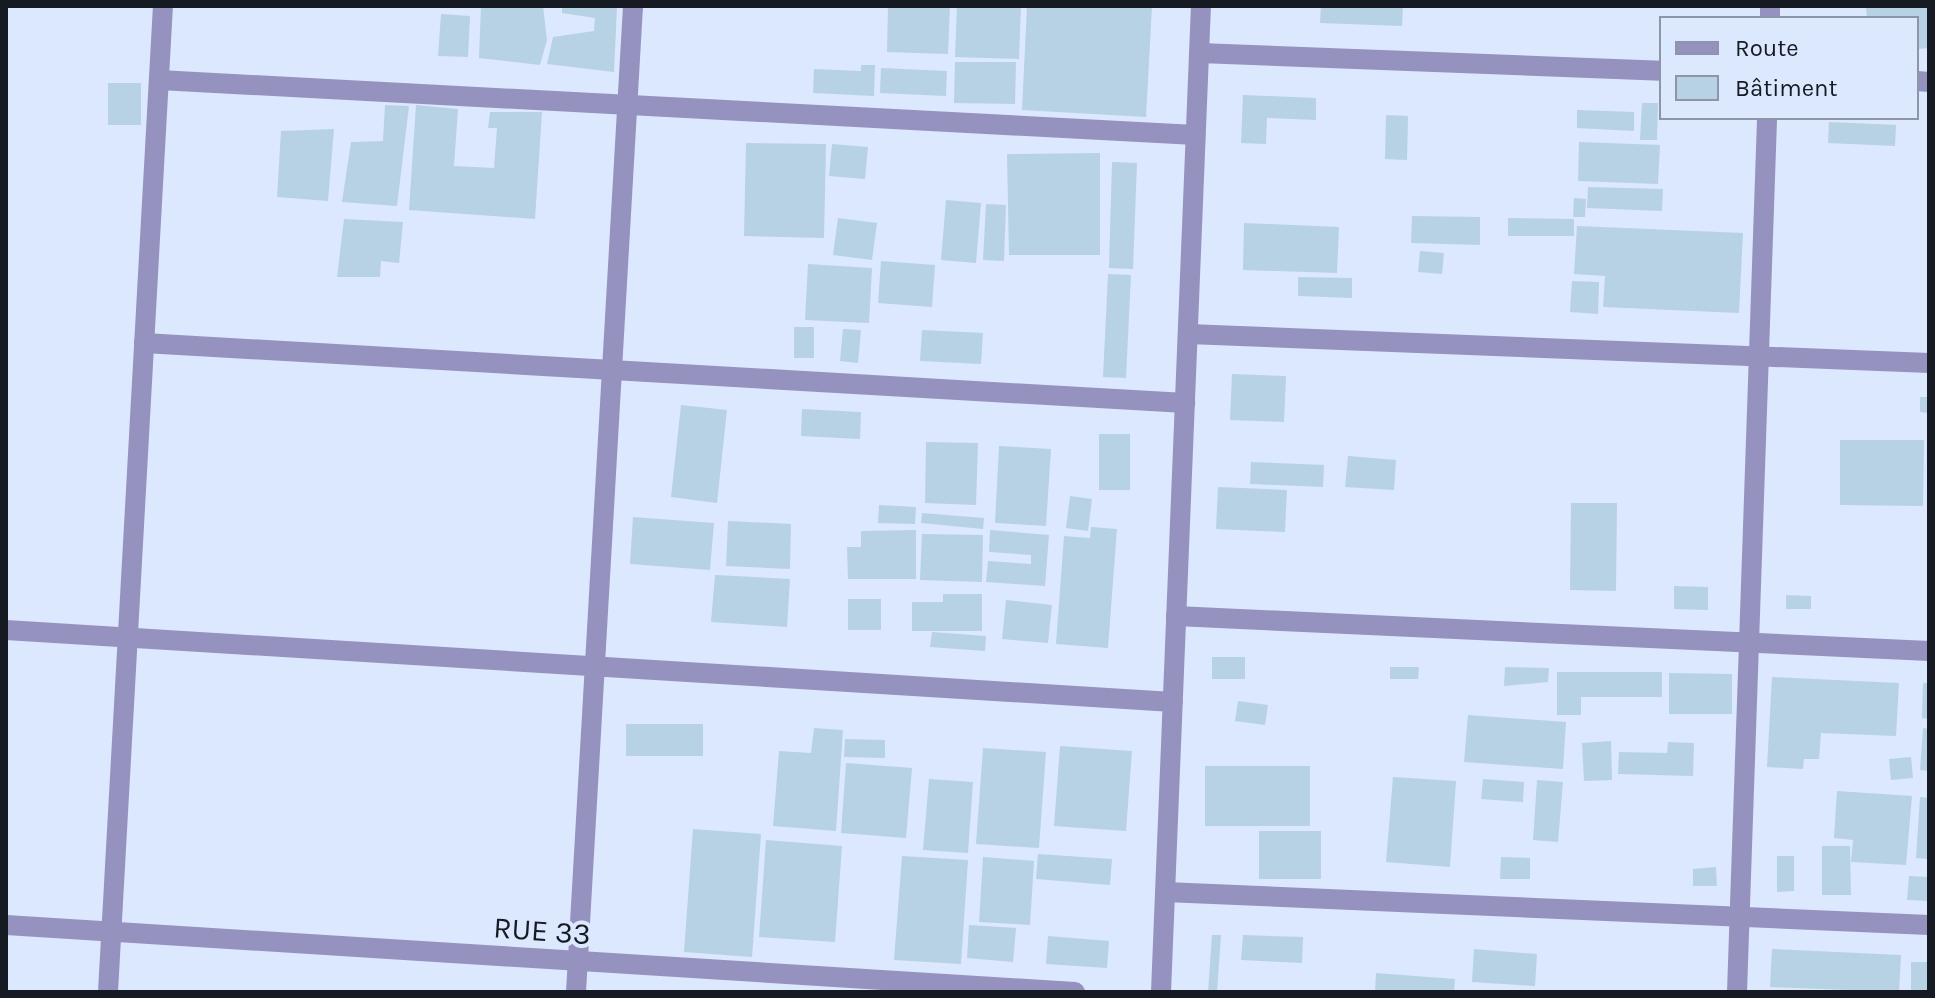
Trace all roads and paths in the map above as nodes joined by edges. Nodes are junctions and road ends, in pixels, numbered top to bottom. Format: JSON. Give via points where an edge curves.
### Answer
{"nodes":[{"id":1,"x":163,"y":6,"type":"edge"},
{"id":2,"x":633,"y":6,"type":"edge"},
{"id":3,"x":1201,"y":6,"type":"edge"},
{"id":4,"x":1199,"y":53,"type":"junction"},
{"id":5,"x":1659,"y":71,"type":"edge"},
{"id":6,"x":159,"y":80,"type":"junction"},
{"id":7,"x":627,"y":107,"type":"junction"},
{"id":8,"x":1767,"y":120,"type":"edge"},
{"id":9,"x":1196,"y":135,"type":"junction"},
{"id":10,"x":1188,"y":334,"type":"junction"},
{"id":11,"x":144,"y":343,"type":"junction"},
{"id":12,"x":1759,"y":356,"type":"junction"},
{"id":13,"x":1929,"y":363,"type":"edge"},
{"id":14,"x":612,"y":373,"type":"junction"},
{"id":15,"x":1185,"y":403,"type":"junction"},
{"id":16,"x":1176,"y":616,"type":"junction"},
{"id":17,"x":6,"y":630,"type":"edge"},
{"id":18,"x":128,"y":637,"type":"junction"},
{"id":19,"x":1749,"y":642,"type":"junction"},
{"id":20,"x":1929,"y":651,"type":"edge"},
{"id":21,"x":594,"y":669,"type":"junction"},
{"id":22,"x":1173,"y":702,"type":"junction"},
{"id":23,"x":1165,"y":892,"type":"junction"},
{"id":24,"x":1739,"y":917,"type":"junction"},
{"id":25,"x":6,"y":925,"type":"edge"},
{"id":26,"x":1929,"y":925,"type":"edge"},
{"id":27,"x":111,"y":932,"type":"junction"},
{"id":28,"x":577,"y":963,"type":"junction"},
{"id":29,"x":108,"y":992,"type":"edge"},
{"id":30,"x":576,"y":992,"type":"edge"},
{"id":31,"x":1075,"y":992,"type":"edge"},
{"id":32,"x":1161,"y":992,"type":"edge"},
{"id":33,"x":1737,"y":992,"type":"edge"}],
"edges":[{"from":1,"to":6,"type":"street"},
{"from":2,"to":7,"type":"street"},
{"from":3,"to":4,"type":"street"},
{"from":4,"to":5,"type":"street"},
{"from":4,"to":9,"type":"street"},
{"from":6,"to":7,"type":"street"},
{"from":6,"to":11,"type":"street"},
{"from":7,"to":9,"type":"street"},
{"from":7,"to":14,"type":"street"},
{"from":8,"to":12,"type":"street"},
{"from":9,"to":10,"type":"street"},
{"from":10,"to":12,"type":"street"},
{"from":10,"to":15,"type":"street"},
{"from":11,"to":14,"type":"street"},
{"from":11,"to":18,"type":"street"},
{"from":12,"to":13,"type":"street"},
{"from":12,"to":19,"type":"street"},
{"from":14,"to":15,"type":"street"},
{"from":14,"to":21,"type":"street"},
{"from":15,"to":16,"type":"street"},
{"from":16,"to":19,"type":"street"},
{"from":16,"to":22,"type":"street"},
{"from":17,"to":18,"type":"street"},
{"from":18,"to":21,"type":"street"},
{"from":18,"to":27,"type":"street"},
{"from":19,"to":20,"type":"street"},
{"from":19,"to":24,"type":"street"},
{"from":21,"to":22,"type":"street"},
{"from":21,"to":28,"type":"street"},
{"from":22,"to":23,"type":"street"},
{"from":23,"to":24,"type":"street"},
{"from":23,"to":32,"type":"street"},
{"from":24,"to":26,"type":"street"},
{"from":24,"to":33,"type":"street"},
{"from":25,"to":27,"type":"street","name":"RUE 33"},
{"from":27,"to":28,"type":"street","name":"RUE 33"},
{"from":27,"to":29,"type":"street"},
{"from":28,"to":30,"type":"street"},
{"from":28,"to":31,"type":"street","name":"RUE 33"}]}
